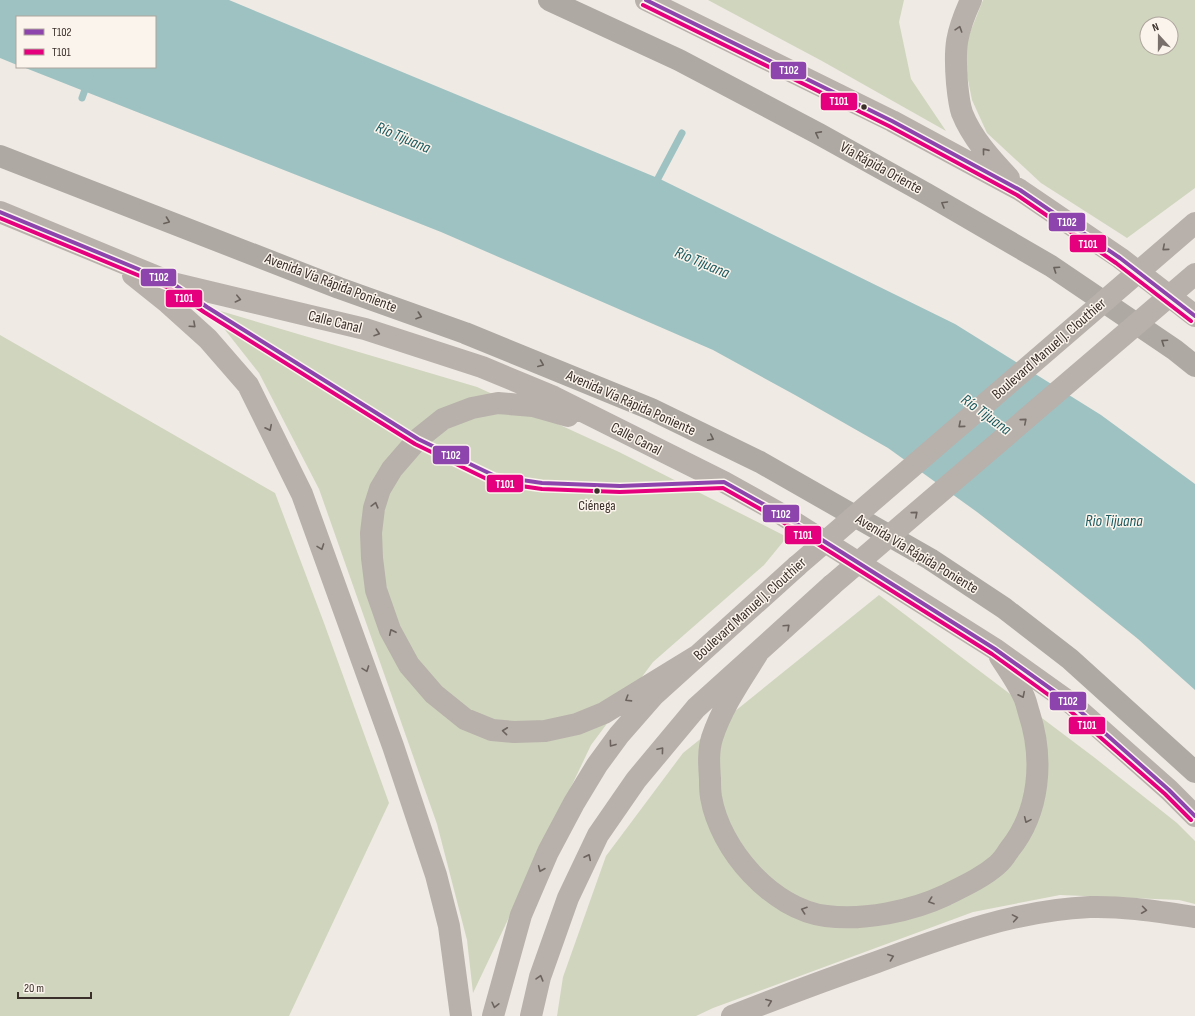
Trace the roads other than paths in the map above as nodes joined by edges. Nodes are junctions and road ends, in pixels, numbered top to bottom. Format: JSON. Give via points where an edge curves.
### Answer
{"nodes":[{"id":1,"x":549,"y":0,"type":"edge"},
{"id":2,"x":646,"y":0,"type":"edge"},
{"id":3,"x":971,"y":0,"type":"edge"},
{"id":4,"x":0,"y":156,"type":"edge"},
{"id":5,"x":0,"y":173,"type":"edge"},
{"id":6,"x":1020,"y":190,"type":"junction"},
{"id":7,"x":140,"y":211,"type":"junction"},
{"id":8,"x":0,"y":212,"type":"edge"},
{"id":9,"x":1195,"y":223,"type":"edge"},
{"id":10,"x":108,"y":256,"type":"junction"},
{"id":11,"x":1195,"y":274,"type":"edge"},
{"id":12,"x":1195,"y":316,"type":"edge"},
{"id":13,"x":1195,"y":366,"type":"edge"},
{"id":14,"x":626,"y":434,"type":"junction"},
{"id":15,"x":995,"y":649,"type":"junction"},
{"id":16,"x":758,"y":653,"type":"junction"},
{"id":17,"x":698,"y":656,"type":"junction"},
{"id":18,"x":1195,"y":772,"type":"edge"},
{"id":19,"x":1195,"y":816,"type":"edge"},
{"id":20,"x":1195,"y":918,"type":"edge"},
{"id":21,"x":461,"y":1016,"type":"edge"},
{"id":22,"x":493,"y":1016,"type":"edge"},
{"id":23,"x":531,"y":1016,"type":"edge"},
{"id":24,"x":732,"y":1016,"type":"edge"}],
"edges":[{"from":13,"to":1,"type":"highway","name":"Vía Rápida Oriente","one_way":true,"via":[[1051,266],[920,190],[679,60]]},
{"from":2,"to":6,"type":"main road","via":[[892,121]]},
{"from":6,"to":3,"type":"main road","one_way":true,"via":[[981,145],[962,113],[955,58],[957,36]]},
{"from":4,"to":7,"type":"highway","name":"Avenida Vía Rápida Poniente"},
{"from":5,"to":7,"type":"highway"},
{"from":6,"to":12,"type":"main road","via":[[1120,258]]},
{"from":7,"to":18,"type":"highway","name":"Avenida Vía Rápida Poniente","one_way":true,"via":[[339,288],[465,332],[650,409],[760,462],[930,559],[1004,608],[1070,659]]},
{"from":8,"to":10,"type":"main road","name":"Calle Canal"},
{"from":9,"to":17,"type":"main road","name":"Boulevard Manuel J. Clouthier","one_way":true,"bridge":true,"via":[[797,566]]},
{"from":10,"to":14,"type":"main road","name":"Calle Canal","one_way":true,"via":[[172,283],[365,329],[482,367],[554,397]]},
{"from":10,"to":21,"type":"main road","one_way":true,"via":[[168,303],[208,339],[248,385],[302,494],[393,746],[436,875],[449,926]]},
{"from":16,"to":11,"type":"main road","one_way":true,"bridge":true,"via":[[832,585]]},
{"from":14,"to":15,"type":"main road","name":"Calle Canal","via":[[724,482],[780,514]]},
{"from":17,"to":14,"type":"main road","one_way":true,"via":[[604,713],[577,724],[545,731],[492,730],[465,718],[434,694],[409,665],[390,630],[376,590],[371,533],[374,508],[380,489],[406,451],[443,419],[472,408],[498,403],[526,405]]},
{"from":15,"to":16,"type":"main road","one_way":true,"via":[[1024,695],[1034,728],[1039,772],[1032,808],[1024,827],[1017,841],[998,864],[972,882],[934,900],[900,911],[861,917],[826,916],[800,910],[771,892],[750,873],[733,850],[719,823],[711,798],[709,762],[712,739],[726,704]]},
{"from":15,"to":19,"type":"main road","name":"Calle Canal","via":[[1072,704]]},
{"from":23,"to":16,"type":"main road","one_way":true,"via":[[540,977],[568,898],[598,835],[636,780],[696,708]]},
{"from":17,"to":22,"type":"main road","name":"Boulevard Manuel J. Clouthier","one_way":true,"via":[[654,695],[619,735],[574,802],[548,852],[521,915]]},
{"from":24,"to":20,"type":"main road","one_way":true,"via":[[943,937],[995,922],[1090,908],[1137,909]]}]}
